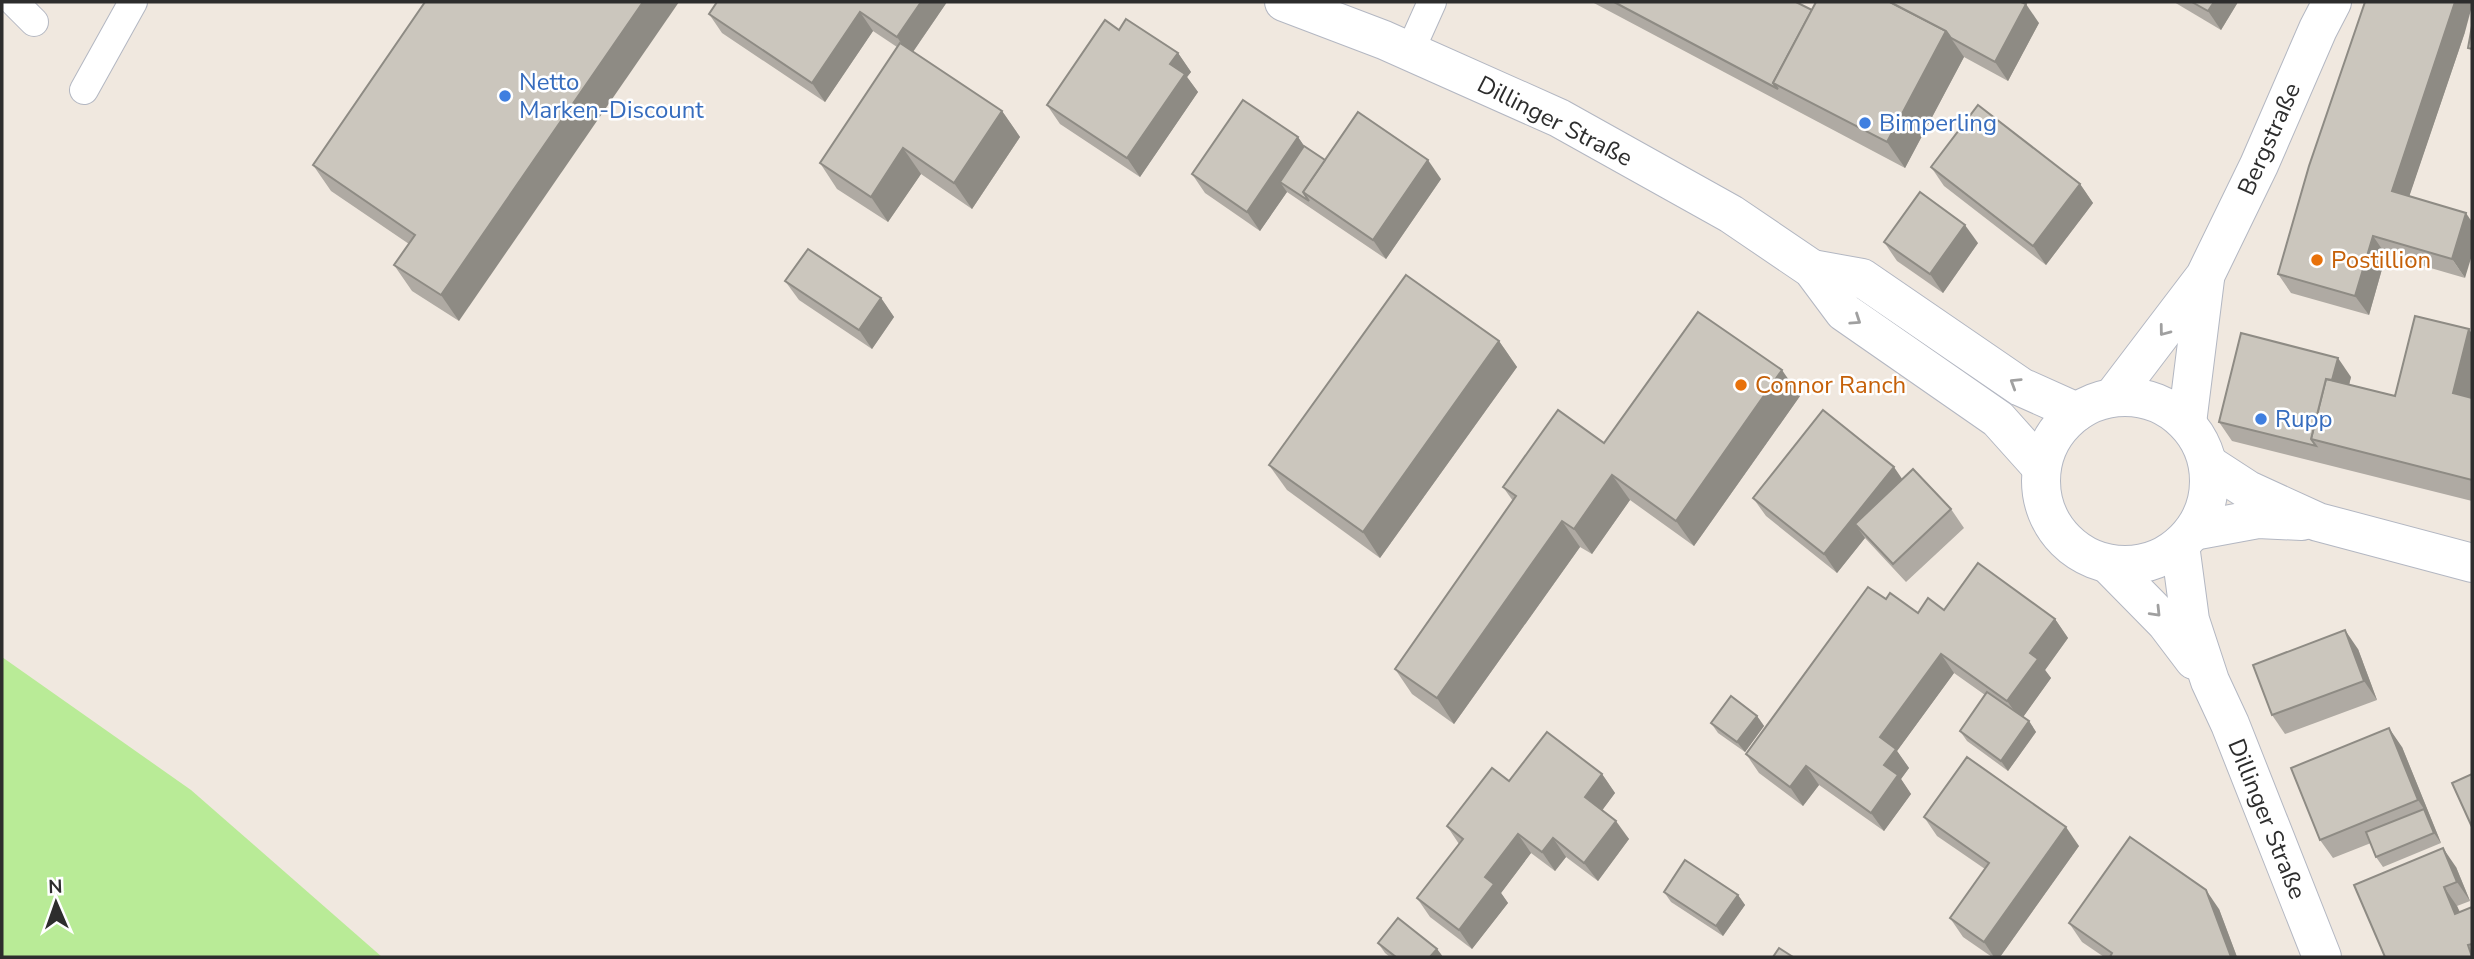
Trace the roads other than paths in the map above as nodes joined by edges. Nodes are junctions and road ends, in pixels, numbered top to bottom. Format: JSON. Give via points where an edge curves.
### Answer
{"nodes":[{"id":1,"x":14,"y":2,"type":"edge"},
{"id":2,"x":133,"y":2,"type":"edge"},
{"id":3,"x":1284,"y":2,"type":"edge"},
{"id":4,"x":1432,"y":2,"type":"edge"},
{"id":5,"x":2332,"y":2,"type":"edge"},
{"id":6,"x":34,"y":22,"type":"dead end"},
{"id":7,"x":1410,"y":51,"type":"junction"},
{"id":8,"x":84,"y":90,"type":"dead end"},
{"id":9,"x":1812,"y":269,"type":"junction"},
{"id":10,"x":2205,"y":276,"type":"junction"},
{"id":11,"x":2113,"y":397,"type":"junction"},
{"id":12,"x":2077,"y":412,"type":"junction"},
{"id":13,"x":2187,"y":424,"type":"junction"},
{"id":14,"x":2208,"y":464,"type":"junction"},
{"id":15,"x":2041,"y":467,"type":"junction"},
{"id":16,"x":2318,"y":522,"type":"junction"},
{"id":17,"x":2186,"y":538,"type":"junction"},
{"id":18,"x":2472,"y":563,"type":"edge"},
{"id":19,"x":2108,"y":564,"type":"junction"},
{"id":20,"x":2210,"y":681,"type":"junction"},
{"id":21,"x":2322,"y":957,"type":"edge"}],
"edges":[{"from":1,"to":6,"type":"lane"},
{"from":2,"to":8,"type":"lane"},
{"from":3,"to":7,"type":"street","name":"Dillinger Straße"},
{"from":4,"to":7,"type":"lane"},
{"from":5,"to":10,"type":"street","name":"Bergstraße"},
{"from":7,"to":9,"type":"street","name":"Dillinger Straße","via":[[1559,118],[1731,214]]},
{"from":12,"to":9,"type":"street","name":"Dillinger Straße","one_way":true,"via":[[2021,387],[1862,278]]},
{"from":9,"to":15,"type":"street","name":"Dillinger Straße","one_way":true,"via":[[1844,312],[1998,419]]},
{"from":10,"to":11,"type":"street","name":"Bergstraße","one_way":true},
{"from":10,"to":13,"type":"street","name":"Bergstraße"},
{"from":11,"to":12,"type":"street","name":"Dillinger Straße"},
{"from":11,"to":13,"type":"street","name":"Dillinger Straße","via":[[2140,397],[2166,406]]},
{"from":12,"to":15,"type":"street","name":"Dillinger Straße","via":[[2049,443]]},
{"from":13,"to":14,"type":"street","name":"Dillinger Straße"},
{"from":14,"to":16,"type":"street","via":[[2248,491]]},
{"from":14,"to":17,"type":"street","name":"Dillinger Straße","via":[[2208,499]]},
{"from":15,"to":19,"type":"street","name":"Dillinger Straße","via":[[2041,493],[2063,539]]},
{"from":16,"to":17,"type":"street","via":[[2258,519]]},
{"from":16,"to":18,"type":"street"},
{"from":17,"to":19,"type":"street","name":"Dillinger Straße","via":[[2159,559]]},
{"from":17,"to":20,"type":"street","name":"Dillinger Straße","via":[[2190,620]]},
{"from":19,"to":20,"type":"street","name":"Dillinger Straße","one_way":true,"via":[[2166,623]]},
{"from":20,"to":21,"type":"street","name":"Dillinger Straße"}]}
